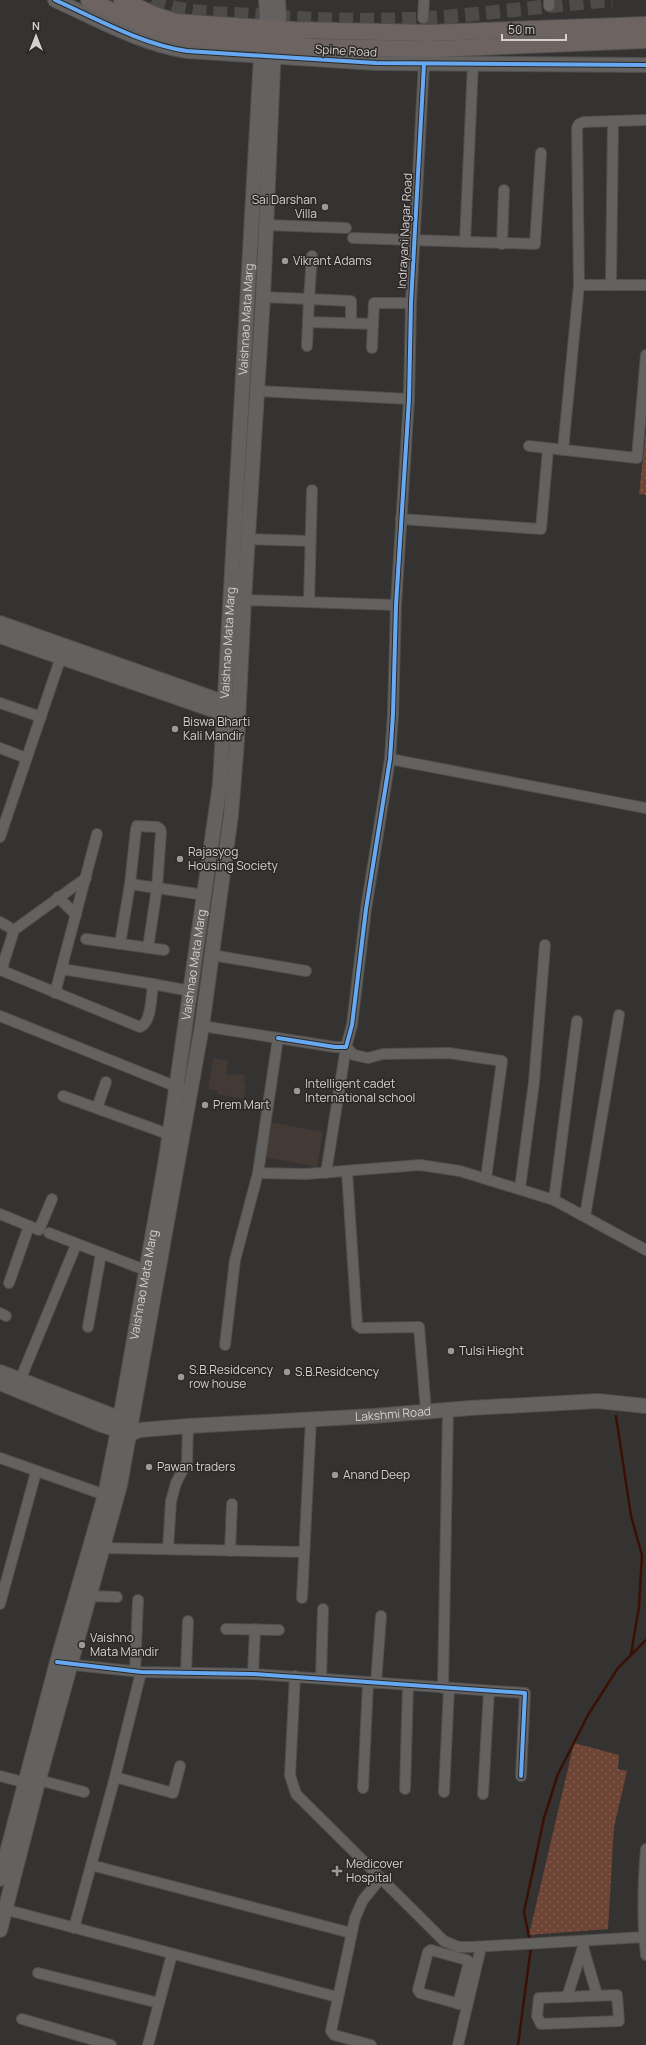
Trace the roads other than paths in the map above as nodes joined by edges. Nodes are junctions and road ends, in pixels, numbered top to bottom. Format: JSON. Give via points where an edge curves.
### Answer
{"nodes":[{"id":1,"x":55,"y":0,"type":"edge"},
{"id":2,"x":89,"y":0,"type":"edge"},
{"id":3,"x":122,"y":0,"type":"edge"},
{"id":4,"x":266,"y":0,"type":"edge"},
{"id":5,"x":278,"y":0,"type":"edge"},
{"id":6,"x":424,"y":0,"type":"edge"},
{"id":7,"x":423,"y":18,"type":"dead end"},
{"id":8,"x":272,"y":22,"type":"junction"},
{"id":9,"x":646,"y":25,"type":"edge"},
{"id":10,"x":646,"y":40,"type":"edge"},
{"id":11,"x":268,"y":50,"type":"junction"},
{"id":12,"x":424,"y":64,"type":"junction"},
{"id":13,"x":473,"y":64,"type":"junction"},
{"id":14,"x":646,"y":65,"type":"edge"},
{"id":15,"x":646,"y":120,"type":"edge"},
{"id":16,"x":613,"y":121,"type":"junction"},
{"id":17,"x":541,"y":153,"type":"dead end"},
{"id":18,"x":504,"y":190,"type":"dead end"},
{"id":19,"x":266,"y":228,"type":"junction"},
{"id":20,"x":346,"y":228,"type":"dead end"},
{"id":21,"x":252,"y":232,"type":"junction"},
{"id":22,"x":353,"y":238,"type":"dead end"},
{"id":23,"x":414,"y":240,"type":"junction"},
{"id":24,"x":465,"y":242,"type":"junction"},
{"id":25,"x":502,"y":244,"type":"junction"},
{"id":26,"x":312,"y":256,"type":"dead end"},
{"id":27,"x":611,"y":284,"type":"junction"},
{"id":28,"x":579,"y":285,"type":"junction"},
{"id":29,"x":646,"y":285,"type":"edge"},
{"id":30,"x":263,"y":297,"type":"junction"},
{"id":31,"x":309,"y":299,"type":"junction"},
{"id":32,"x":411,"y":304,"type":"junction"},
{"id":33,"x":308,"y":322,"type":"junction"},
{"id":34,"x":351,"y":323,"type":"junction"},
{"id":35,"x":373,"y":324,"type":"junction"},
{"id":36,"x":307,"y":346,"type":"dead end"},
{"id":37,"x":372,"y":348,"type":"dead end"},
{"id":38,"x":646,"y":355,"type":"edge"},
{"id":39,"x":258,"y":391,"type":"junction"},
{"id":40,"x":409,"y":399,"type":"junction"},
{"id":41,"x":530,"y":446,"type":"dead end"},
{"id":42,"x":548,"y":449,"type":"junction"},
{"id":43,"x":563,"y":450,"type":"junction"},
{"id":44,"x":312,"y":490,"type":"dead end"},
{"id":45,"x":401,"y":519,"type":"junction"},
{"id":46,"x":248,"y":539,"type":"junction"},
{"id":47,"x":310,"y":541,"type":"junction"},
{"id":48,"x":244,"y":600,"type":"junction"},
{"id":49,"x":309,"y":602,"type":"junction"},
{"id":50,"x":396,"y":605,"type":"junction"},
{"id":51,"x":0,"y":623,"type":"edge"},
{"id":52,"x":0,"y":636,"type":"edge"},
{"id":53,"x":63,"y":651,"type":"junction"},
{"id":54,"x":0,"y":703,"type":"edge"},
{"id":55,"x":224,"y":708,"type":"junction"},
{"id":56,"x":239,"y":713,"type":"junction"},
{"id":57,"x":41,"y":718,"type":"junction"},
{"id":58,"x":0,"y":748,"type":"edge"},
{"id":59,"x":26,"y":758,"type":"junction"},
{"id":60,"x":390,"y":759,"type":"junction"},
{"id":61,"x":646,"y":808,"type":"edge"},
{"id":62,"x":2,"y":826,"type":"edge"},
{"id":63,"x":97,"y":834,"type":"dead end"},
{"id":64,"x":0,"y":837,"type":"edge"},
{"id":65,"x":86,"y":878,"type":"junction"},
{"id":66,"x":130,"y":884,"type":"junction"},
{"id":67,"x":157,"y":888,"type":"junction"},
{"id":68,"x":205,"y":895,"type":"junction"},
{"id":69,"x":58,"y":897,"type":"junction"},
{"id":70,"x":76,"y":915,"type":"junction"},
{"id":71,"x":0,"y":922,"type":"edge"},
{"id":72,"x":14,"y":930,"type":"junction"},
{"id":73,"x":86,"y":939,"type":"dead end"},
{"id":74,"x":120,"y":944,"type":"junction"},
{"id":75,"x":545,"y":945,"type":"dead end"},
{"id":76,"x":148,"y":948,"type":"junction"},
{"id":77,"x":164,"y":950,"type":"dead end"},
{"id":78,"x":212,"y":955,"type":"junction"},
{"id":79,"x":62,"y":969,"type":"junction"},
{"id":80,"x":306,"y":971,"type":"dead end"},
{"id":81,"x":153,"y":984,"type":"junction"},
{"id":82,"x":190,"y":991,"type":"junction"},
{"id":83,"x":55,"y":993,"type":"junction"},
{"id":84,"x":619,"y":1015,"type":"dead end"},
{"id":85,"x":0,"y":1016,"type":"edge"},
{"id":86,"x":578,"y":1021,"type":"dead end"},
{"id":87,"x":202,"y":1026,"type":"junction"},
{"id":88,"x":278,"y":1038,"type":"junction"},
{"id":89,"x":346,"y":1047,"type":"junction"},
{"id":90,"x":106,"y":1082,"type":"dead end"},
{"id":91,"x":177,"y":1088,"type":"junction"},
{"id":92,"x":191,"y":1093,"type":"junction"},
{"id":93,"x":63,"y":1096,"type":"dead end"},
{"id":94,"x":97,"y":1108,"type":"junction"},
{"id":95,"x":168,"y":1134,"type":"junction"},
{"id":96,"x":347,"y":1171,"type":"junction"},
{"id":97,"x":258,"y":1173,"type":"junction"},
{"id":98,"x":326,"y":1173,"type":"junction"},
{"id":99,"x":486,"y":1178,"type":"junction"},
{"id":100,"x":520,"y":1188,"type":"junction"},
{"id":101,"x":52,"y":1199,"type":"dead end"},
{"id":102,"x":554,"y":1200,"type":"junction"},
{"id":103,"x":0,"y":1214,"type":"edge"},
{"id":104,"x":585,"y":1216,"type":"junction"},
{"id":105,"x":29,"y":1226,"type":"junction"},
{"id":106,"x":49,"y":1233,"type":"dead end"},
{"id":107,"x":76,"y":1245,"type":"junction"},
{"id":108,"x":646,"y":1250,"type":"edge"},
{"id":109,"x":101,"y":1254,"type":"junction"},
{"id":110,"x":145,"y":1270,"type":"junction"},
{"id":111,"x":9,"y":1283,"type":"dead end"},
{"id":112,"x":88,"y":1327,"type":"dead end"},
{"id":113,"x":225,"y":1345,"type":"dead end"},
{"id":114,"x":0,"y":1372,"type":"edge"},
{"id":115,"x":0,"y":1383,"type":"edge"},
{"id":116,"x":18,"y":1385,"type":"junction"},
{"id":117,"x":646,"y":1406,"type":"edge"},
{"id":118,"x":448,"y":1409,"type":"junction"},
{"id":119,"x":426,"y":1411,"type":"junction"},
{"id":120,"x":311,"y":1419,"type":"junction"},
{"id":121,"x":188,"y":1426,"type":"junction"},
{"id":122,"x":128,"y":1427,"type":"junction"},
{"id":123,"x":0,"y":1458,"type":"edge"},
{"id":124,"x":36,"y":1472,"type":"junction"},
{"id":125,"x":105,"y":1494,"type":"junction"},
{"id":126,"x":232,"y":1504,"type":"dead end"},
{"id":127,"x":104,"y":1548,"type":"junction"},
{"id":128,"x":168,"y":1549,"type":"junction"},
{"id":129,"x":230,"y":1551,"type":"junction"},
{"id":130,"x":304,"y":1552,"type":"junction"},
{"id":131,"x":91,"y":1596,"type":"junction"},
{"id":132,"x":117,"y":1597,"type":"dead end"},
{"id":133,"x":302,"y":1598,"type":"dead end"},
{"id":134,"x":138,"y":1600,"type":"dead end"},
{"id":135,"x":0,"y":1604,"type":"edge"},
{"id":136,"x":324,"y":1610,"type":"dead end"},
{"id":137,"x":381,"y":1616,"type":"dead end"},
{"id":138,"x":188,"y":1621,"type":"dead end"},
{"id":139,"x":226,"y":1628,"type":"dead end"},
{"id":140,"x":255,"y":1629,"type":"junction"},
{"id":141,"x":279,"y":1630,"type":"dead end"},
{"id":142,"x":57,"y":1662,"type":"junction"},
{"id":143,"x":72,"y":1665,"type":"junction"},
{"id":144,"x":138,"y":1671,"type":"junction"},
{"id":145,"x":186,"y":1672,"type":"junction"},
{"id":146,"x":253,"y":1674,"type":"junction"},
{"id":147,"x":295,"y":1676,"type":"junction"},
{"id":148,"x":321,"y":1678,"type":"junction"},
{"id":149,"x":372,"y":1683,"type":"junction"},
{"id":150,"x":408,"y":1686,"type":"junction"},
{"id":151,"x":446,"y":1688,"type":"junction"},
{"id":152,"x":489,"y":1691,"type":"junction"},
{"id":153,"x":180,"y":1766,"type":"dead end"},
{"id":154,"x":0,"y":1776,"type":"edge"},
{"id":155,"x":521,"y":1776,"type":"dead end"},
{"id":156,"x":115,"y":1778,"type":"junction"},
{"id":157,"x":34,"y":1783,"type":"junction"},
{"id":158,"x":363,"y":1788,"type":"dead end"},
{"id":159,"x":405,"y":1789,"type":"dead end"},
{"id":160,"x":84,"y":1792,"type":"dead end"},
{"id":161,"x":444,"y":1792,"type":"dead end"},
{"id":162,"x":483,"y":1794,"type":"dead end"},
{"id":163,"x":646,"y":1853,"type":"edge"},
{"id":164,"x":91,"y":1865,"type":"junction"},
{"id":165,"x":0,"y":1879,"type":"edge"},
{"id":166,"x":380,"y":1879,"type":"junction"},
{"id":167,"x":3,"y":1909,"type":"edge"},
{"id":168,"x":74,"y":1928,"type":"junction"},
{"id":169,"x":0,"y":1930,"type":"edge"},
{"id":170,"x":351,"y":1933,"type":"junction"},
{"id":171,"x":644,"y":1937,"type":"junction"},
{"id":172,"x":584,"y":1944,"type":"junction"},
{"id":173,"x":481,"y":1947,"type":"junction"},
{"id":174,"x":172,"y":1954,"type":"junction"},
{"id":175,"x":646,"y":1956,"type":"edge"},
{"id":176,"x":38,"y":1972,"type":"dead end"},
{"id":177,"x":597,"y":1995,"type":"junction"},
{"id":178,"x":337,"y":1997,"type":"junction"},
{"id":179,"x":567,"y":1997,"type":"junction"},
{"id":180,"x":159,"y":2003,"type":"junction"},
{"id":181,"x":462,"y":2005,"type":"junction"},
{"id":182,"x":22,"y":2019,"type":"dead end"},
{"id":183,"x":111,"y":2045,"type":"edge"},
{"id":184,"x":148,"y":2045,"type":"edge"},
{"id":185,"x":371,"y":2045,"type":"edge"},
{"id":186,"x":458,"y":2045,"type":"edge"}],
"edges":[{"from":1,"to":11,"type":"main road","name":"Spine Road","via":[[137,37],[170,48],[206,53]]},
{"from":2,"to":11,"type":"main road","name":"Spine Road","via":[[164,33]]},
{"from":3,"to":8,"type":"main road","name":"Spine Road","via":[[176,22]]},
{"from":4,"to":8,"type":"main road"},
{"from":5,"to":8,"type":"main road"},
{"from":6,"to":7,"type":"street"},
{"from":8,"to":9,"type":"main road","name":"Spine Road","via":[[430,33]]},
{"from":8,"to":11,"type":"main road","name":"Vaishnao Mata Marg"},
{"from":10,"to":11,"type":"main road","name":"Spine Road","via":[[434,49]]},
{"from":11,"to":12,"type":"main road","name":"Spine Road"},
{"from":11,"to":19,"type":"main road","name":"Vaishnao Mata Marg"},
{"from":11,"to":21,"type":"main road","name":"Vaishnao Mata Marg"},
{"from":12,"to":13,"type":"main road","name":"Spine Road"},
{"from":12,"to":23,"type":"street","name":"Indrayani Nagar Road"},
{"from":13,"to":14,"type":"main road","name":"Spine Road"},
{"from":13,"to":24,"type":"street"},
{"from":15,"to":16,"type":"street"},
{"from":16,"to":27,"type":"street"},
{"from":16,"to":28,"type":"street","via":[[584,122],[577,128]]},
{"from":17,"to":25,"type":"street","via":[[535,244]]},
{"from":18,"to":25,"type":"street"},
{"from":19,"to":20,"type":"street"},
{"from":19,"to":21,"type":"main road"},
{"from":19,"to":30,"type":"main road","name":"Vaishnao Mata Marg"},
{"from":21,"to":55,"type":"main road","name":"Vaishnao Mata Marg"},
{"from":22,"to":23,"type":"street"},
{"from":23,"to":24,"type":"street"},
{"from":23,"to":32,"type":"street","name":"Indrayani Nagar Road"},
{"from":24,"to":25,"type":"street"},
{"from":26,"to":31,"type":"street"},
{"from":27,"to":28,"type":"street"},
{"from":27,"to":29,"type":"street"},
{"from":28,"to":43,"type":"street"},
{"from":30,"to":31,"type":"street"},
{"from":30,"to":39,"type":"main road","name":"Vaishnao Mata Marg"},
{"from":31,"to":33,"type":"street"},
{"from":31,"to":34,"type":"street","via":[[351,301]]},
{"from":32,"to":35,"type":"street","via":[[374,303]]},
{"from":32,"to":40,"type":"street","name":"Indrayani Nagar Road"},
{"from":33,"to":34,"type":"street"},
{"from":33,"to":36,"type":"street"},
{"from":34,"to":35,"type":"street"},
{"from":35,"to":37,"type":"street"},
{"from":38,"to":43,"type":"street","via":[[637,458]]},
{"from":39,"to":40,"type":"street"},
{"from":39,"to":46,"type":"main road","name":"Vaishnao Mata Marg"},
{"from":40,"to":45,"type":"street","name":"Indrayani Nagar Road"},
{"from":41,"to":42,"type":"street"},
{"from":42,"to":43,"type":"street"},
{"from":42,"to":45,"type":"street","via":[[541,529]]},
{"from":44,"to":47,"type":"street"},
{"from":45,"to":50,"type":"street","name":"Indrayani Nagar Road"},
{"from":46,"to":47,"type":"street"},
{"from":46,"to":48,"type":"main road","name":"Vaishnao Mata Marg"},
{"from":47,"to":49,"type":"street"},
{"from":48,"to":49,"type":"street"},
{"from":48,"to":56,"type":"main road","name":"Vaishnao Mata Marg"},
{"from":49,"to":50,"type":"street"},
{"from":50,"to":60,"type":"street","name":"Indrayani Nagar Road"},
{"from":51,"to":53,"type":"main road"},
{"from":52,"to":53,"type":"main road"},
{"from":53,"to":55,"type":"main road"},
{"from":53,"to":57,"type":"street"},
{"from":54,"to":57,"type":"street"},
{"from":55,"to":56,"type":"main road"},
{"from":55,"to":68,"type":"main road","name":"Vaishnao Mata Marg","via":[[220,784]]},
{"from":56,"to":78,"type":"main road","name":"Vaishnao Mata Marg","via":[[231,815]]},
{"from":57,"to":59,"type":"street"},
{"from":58,"to":59,"type":"street"},
{"from":59,"to":62,"type":"street"},
{"from":60,"to":61,"type":"street"},
{"from":60,"to":89,"type":"street","name":"Indrayani Nagar Road","via":[[366,909],[352,1025]]},
{"from":62,"to":64,"type":"street"},
{"from":63,"to":65,"type":"street"},
{"from":65,"to":69,"type":"street"},
{"from":65,"to":70,"type":"street"},
{"from":66,"to":67,"type":"street"},
{"from":66,"to":67,"type":"street","via":[[137,826],[157,827],[161,832]]},
{"from":66,"to":74,"type":"street"},
{"from":67,"to":68,"type":"street"},
{"from":67,"to":76,"type":"street"},
{"from":68,"to":82,"type":"main road","name":"Vaishnao Mata Marg"},
{"from":69,"to":70,"type":"street"},
{"from":69,"to":72,"type":"street"},
{"from":70,"to":79,"type":"street"},
{"from":71,"to":72,"type":"street"},
{"from":72,"to":83,"type":"street","via":[[3,971]]},
{"from":73,"to":74,"type":"street"},
{"from":74,"to":76,"type":"street"},
{"from":75,"to":100,"type":"street","via":[[534,1082]]},
{"from":76,"to":77,"type":"street"},
{"from":78,"to":80,"type":"street"},
{"from":78,"to":87,"type":"main road","name":"Vaishnao Mata Marg"},
{"from":79,"to":81,"type":"street"},
{"from":79,"to":83,"type":"street"},
{"from":81,"to":82,"type":"street"},
{"from":81,"to":83,"type":"street","via":[[147,1019],[145,1025],[140,1027]]},
{"from":82,"to":91,"type":"main road","name":"Vaishnao Mata Marg"},
{"from":84,"to":104,"type":"street"},
{"from":85,"to":91,"type":"street"},
{"from":86,"to":102,"type":"street"},
{"from":87,"to":88,"type":"street"},
{"from":87,"to":92,"type":"main road","name":"Vaishnao Mata Marg"},
{"from":88,"to":89,"type":"street"},
{"from":88,"to":97,"type":"street"},
{"from":89,"to":98,"type":"street","name":"Indrayani Nagar Road"},
{"from":89,"to":99,"type":"street","via":[[354,1055],[368,1058],[383,1054],[449,1053],[502,1061]]},
{"from":90,"to":94,"type":"street"},
{"from":91,"to":92,"type":"street"},
{"from":91,"to":95,"type":"main road","name":"Vaishnao Mata Marg"},
{"from":92,"to":122,"type":"main road","name":"Vaishnao Mata Marg"},
{"from":93,"to":94,"type":"street"},
{"from":94,"to":95,"type":"street"},
{"from":95,"to":110,"type":"main road","name":"Vaishnao Mata Marg","via":[[166,1160]]},
{"from":96,"to":98,"type":"street"},
{"from":96,"to":99,"type":"street","via":[[420,1165]]},
{"from":96,"to":119,"type":"street","via":[[357,1325],[361,1328],[419,1327]]},
{"from":97,"to":98,"type":"street"},
{"from":97,"to":113,"type":"street","via":[[235,1260]]},
{"from":99,"to":100,"type":"street"},
{"from":100,"to":102,"type":"street"},
{"from":101,"to":105,"type":"street","via":[[39,1230]]},
{"from":102,"to":104,"type":"street"},
{"from":103,"to":105,"type":"street"},
{"from":104,"to":108,"type":"street"},
{"from":105,"to":111,"type":"street"},
{"from":106,"to":107,"type":"street"},
{"from":107,"to":109,"type":"street"},
{"from":107,"to":116,"type":"street"},
{"from":109,"to":110,"type":"street"},
{"from":109,"to":112,"type":"street"},
{"from":110,"to":122,"type":"main road","name":"Vaishnao Mata Marg"},
{"from":114,"to":116,"type":"main road"},
{"from":115,"to":116,"type":"main road"},
{"from":116,"to":122,"type":"main road"},
{"from":117,"to":118,"type":"main road","name":"Lakshmi Road","via":[[598,1401]]},
{"from":118,"to":119,"type":"main road","name":"Lakshmi Road"},
{"from":118,"to":151,"type":"street"},
{"from":119,"to":120,"type":"main road","name":"Lakshmi Road"},
{"from":120,"to":121,"type":"main road","name":"Lakshmi Road"},
{"from":120,"to":130,"type":"street"},
{"from":121,"to":122,"type":"main road","name":"Lakshmi Road"},
{"from":121,"to":128,"type":"street","via":[[187,1462],[176,1483],[171,1501]]},
{"from":122,"to":125,"type":"main road"},
{"from":122,"to":127,"type":"main road","via":[[120,1485]]},
{"from":123,"to":124,"type":"street"},
{"from":124,"to":125,"type":"street"},
{"from":124,"to":135,"type":"street"},
{"from":125,"to":142,"type":"main road"},
{"from":126,"to":129,"type":"street"},
{"from":127,"to":128,"type":"street"},
{"from":127,"to":131,"type":"main road"},
{"from":128,"to":129,"type":"street"},
{"from":129,"to":130,"type":"street"},
{"from":130,"to":133,"type":"street"},
{"from":131,"to":132,"type":"street"},
{"from":131,"to":143,"type":"main road"},
{"from":134,"to":144,"type":"street"},
{"from":136,"to":148,"type":"street"},
{"from":137,"to":149,"type":"street"},
{"from":138,"to":145,"type":"street"},
{"from":139,"to":140,"type":"street"},
{"from":140,"to":141,"type":"street"},
{"from":140,"to":146,"type":"street"},
{"from":142,"to":143,"type":"street"},
{"from":142,"to":157,"type":"main road"},
{"from":143,"to":144,"type":"street"},
{"from":143,"to":157,"type":"main road"},
{"from":144,"to":145,"type":"street"},
{"from":144,"to":156,"type":"street"},
{"from":145,"to":146,"type":"street"},
{"from":146,"to":147,"type":"street"},
{"from":147,"to":148,"type":"street"},
{"from":147,"to":166,"type":"street","via":[[290,1775],[292,1785],[306,1805]]},
{"from":148,"to":149,"type":"street"},
{"from":149,"to":150,"type":"street"},
{"from":149,"to":158,"type":"street"},
{"from":150,"to":151,"type":"street"},
{"from":150,"to":159,"type":"street"},
{"from":151,"to":152,"type":"street"},
{"from":151,"to":161,"type":"street"},
{"from":152,"to":155,"type":"street","via":[[525,1692]]},
{"from":152,"to":162,"type":"street"},
{"from":153,"to":156,"type":"street","via":[[173,1793]]},
{"from":154,"to":157,"type":"street"},
{"from":156,"to":164,"type":"street"},
{"from":157,"to":160,"type":"street"},
{"from":157,"to":165,"type":"main road"},
{"from":157,"to":167,"type":"main road"},
{"from":163,"to":171,"type":"street"},
{"from":164,"to":168,"type":"street"},
{"from":164,"to":170,"type":"street"},
{"from":166,"to":170,"type":"street","via":[[363,1900]]},
{"from":166,"to":173,"type":"street","via":[[444,1941],[459,1947]]},
{"from":167,"to":168,"type":"street"},
{"from":167,"to":169,"type":"main road"},
{"from":168,"to":174,"type":"street"},
{"from":170,"to":178,"type":"street"},
{"from":171,"to":172,"type":"street"},
{"from":171,"to":175,"type":"street"},
{"from":172,"to":173,"type":"street"},
{"from":172,"to":177,"type":"street"},
{"from":172,"to":179,"type":"street"},
{"from":173,"to":181,"type":"street"},
{"from":174,"to":178,"type":"street"},
{"from":174,"to":180,"type":"street"},
{"from":176,"to":180,"type":"street"},
{"from":177,"to":179,"type":"street"},
{"from":177,"to":179,"type":"street","via":[[617,1995],[619,2021],[541,2024],[537,2016],[539,1998]]},
{"from":178,"to":185,"type":"street","via":[[332,2034]]},
{"from":180,"to":184,"type":"street"},
{"from":181,"to":181,"type":"street","via":[[469,1962],[431,1950],[428,1952],[418,1990],[420,1993]]},
{"from":181,"to":186,"type":"street"},
{"from":182,"to":183,"type":"street"}]}
